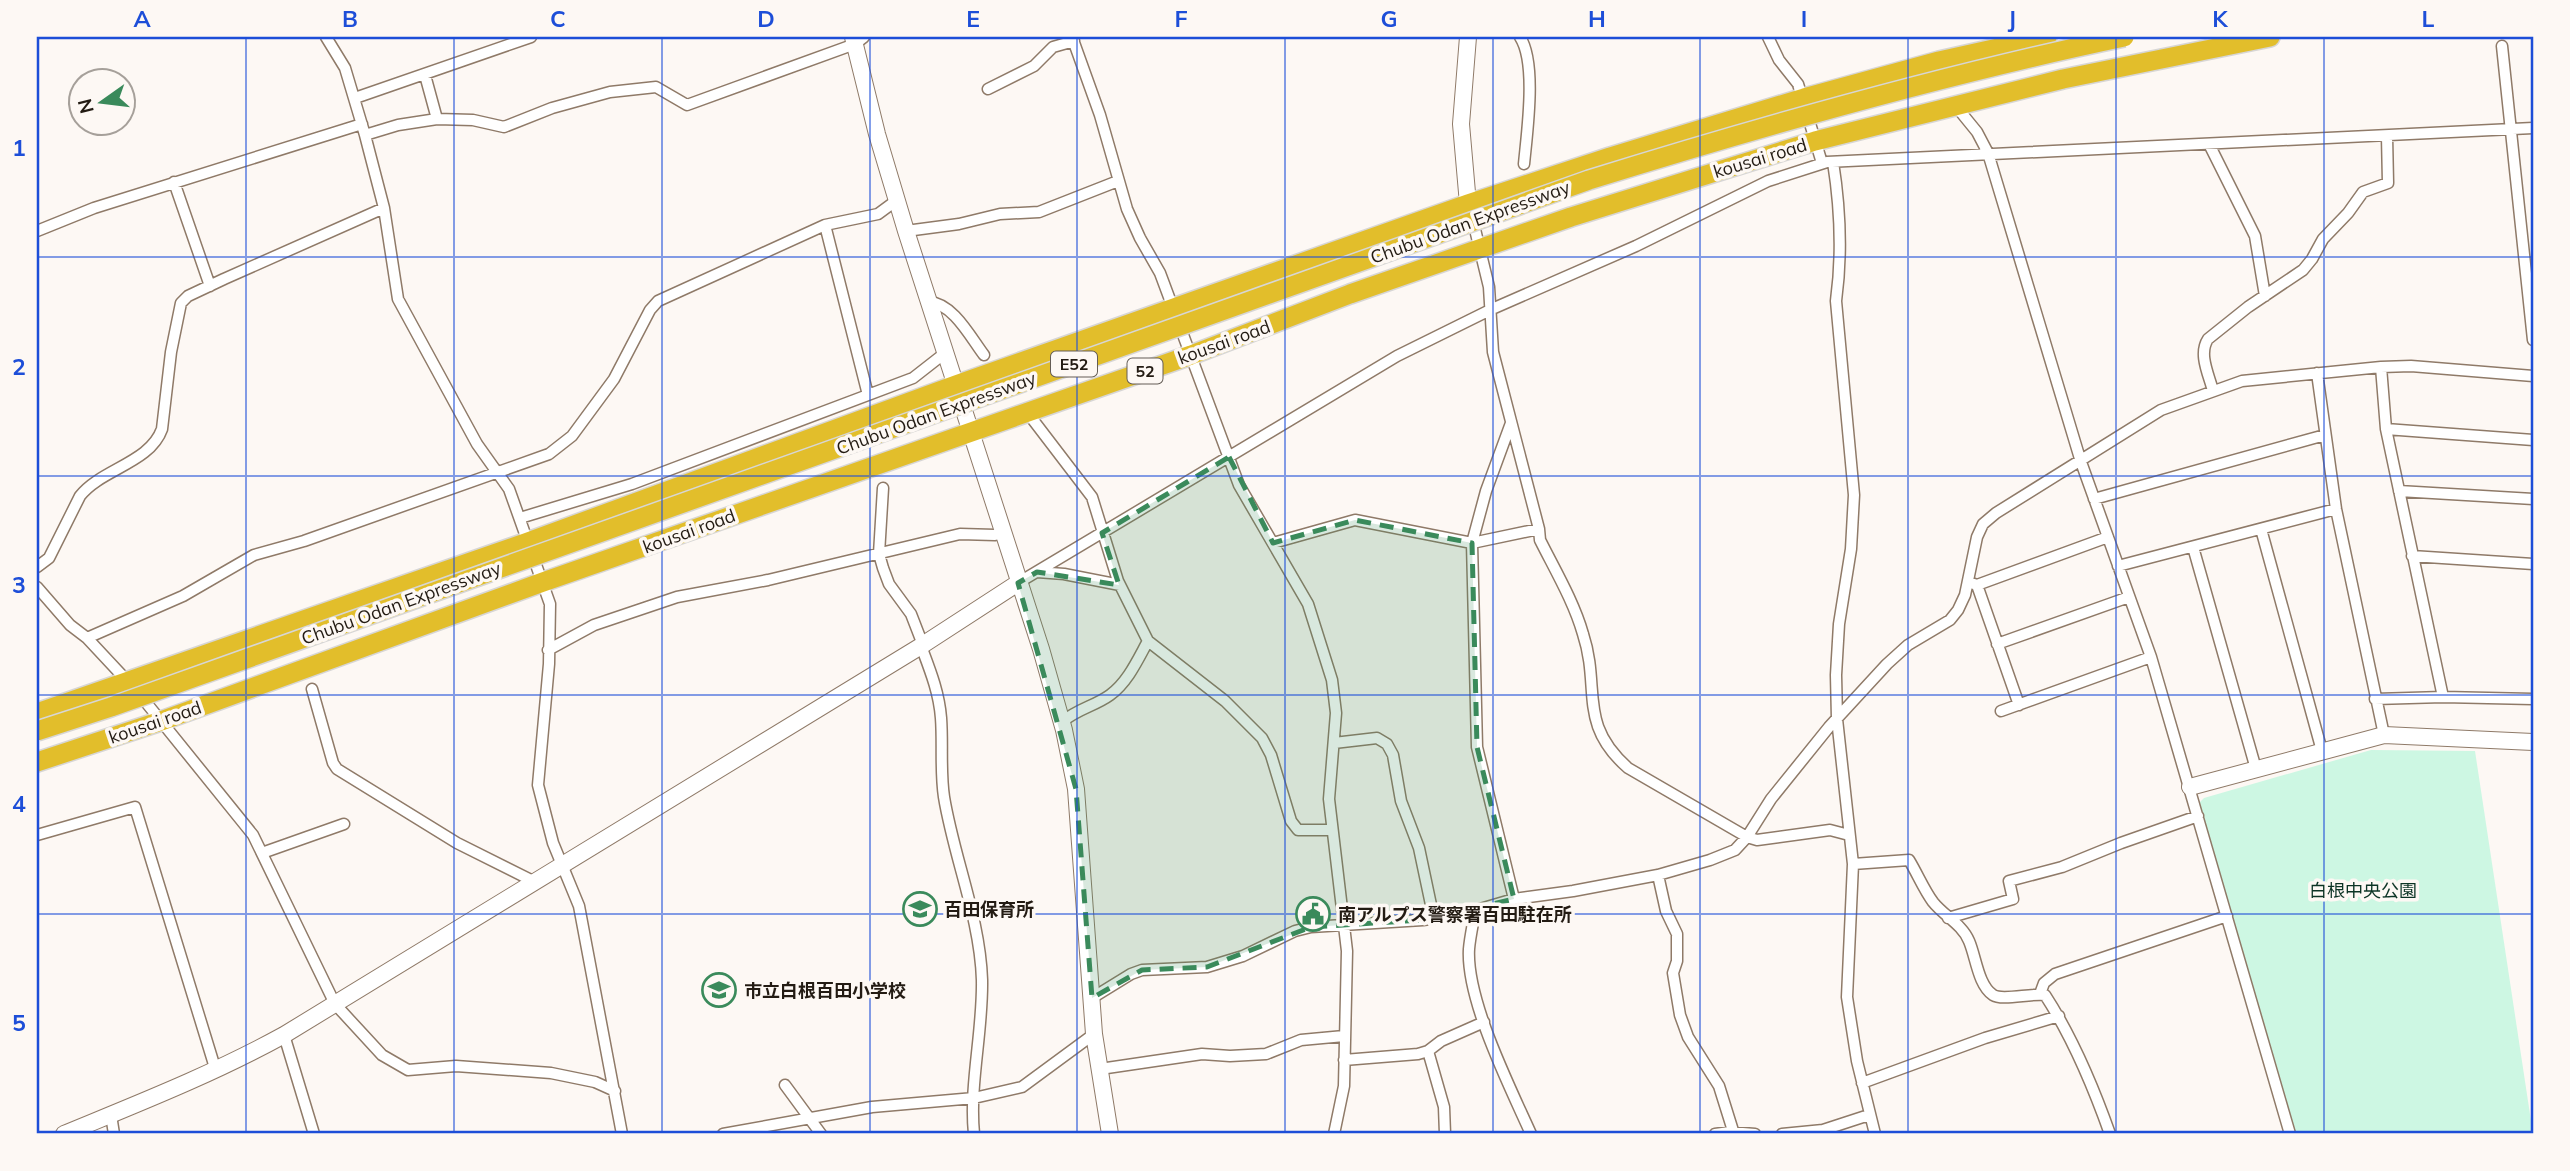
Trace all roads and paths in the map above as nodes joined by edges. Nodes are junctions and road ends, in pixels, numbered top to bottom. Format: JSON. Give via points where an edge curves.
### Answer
{"nodes":[{"id":1,"x":326,"y":37,"type":"edge"},
{"id":2,"x":531,"y":37,"type":"edge"},
{"id":3,"x":1468,"y":37,"type":"edge"},
{"id":4,"x":1520,"y":37,"type":"edge"},
{"id":5,"x":1768,"y":37,"type":"edge"},
{"id":6,"x":2047,"y":37,"type":"edge"},
{"id":7,"x":2078,"y":37,"type":"edge"},
{"id":8,"x":2124,"y":37,"type":"edge"},
{"id":9,"x":2270,"y":37,"type":"edge"},
{"id":10,"x":857,"y":39,"type":"edge"},
{"id":11,"x":1073,"y":39,"type":"edge"},
{"id":12,"x":2502,"y":47,"type":"dead end"},
{"id":13,"x":425,"y":75,"type":"junction"},
{"id":14,"x":988,"y":89,"type":"dead end"},
{"id":15,"x":355,"y":98,"type":"junction"},
{"id":16,"x":1804,"y":98,"type":"junction"},
{"id":17,"x":1955,"y":105,"type":"junction"},
{"id":18,"x":437,"y":119,"type":"junction"},
{"id":19,"x":2533,"y":128,"type":"edge"},
{"id":20,"x":363,"y":129,"type":"junction"},
{"id":21,"x":2512,"y":129,"type":"junction"},
{"id":22,"x":2387,"y":136,"type":"junction"},
{"id":23,"x":1815,"y":141,"type":"junction"},
{"id":24,"x":2209,"y":144,"type":"junction"},
{"id":25,"x":1988,"y":153,"type":"junction"},
{"id":26,"x":1828,"y":162,"type":"junction"},
{"id":27,"x":1524,"y":164,"type":"dead end"},
{"id":28,"x":1118,"y":181,"type":"junction"},
{"id":29,"x":174,"y":182,"type":"junction"},
{"id":30,"x":897,"y":200,"type":"junction"},
{"id":31,"x":1468,"y":204,"type":"junction"},
{"id":32,"x":384,"y":208,"type":"junction"},
{"id":33,"x":825,"y":225,"type":"junction"},
{"id":34,"x":37,"y":231,"type":"edge"},
{"id":35,"x":906,"y":231,"type":"junction"},
{"id":36,"x":1480,"y":248,"type":"junction"},
{"id":37,"x":210,"y":286,"type":"junction"},
{"id":38,"x":2265,"y":296,"type":"junction"},
{"id":39,"x":929,"y":302,"type":"junction"},
{"id":40,"x":1173,"y":309,"type":"junction"},
{"id":41,"x":1492,"y":309,"type":"junction"},
{"id":42,"x":2533,"y":340,"type":"edge"},
{"id":43,"x":945,"y":353,"type":"junction"},
{"id":44,"x":984,"y":355,"type":"dead end"},
{"id":45,"x":1191,"y":355,"type":"junction"},
{"id":46,"x":2381,"y":367,"type":"junction"},
{"id":47,"x":2317,"y":373,"type":"junction"},
{"id":48,"x":2533,"y":376,"type":"edge"},
{"id":49,"x":956,"y":385,"type":"junction"},
{"id":50,"x":2213,"y":391,"type":"junction"},
{"id":51,"x":868,"y":395,"type":"junction"},
{"id":52,"x":1027,"y":412,"type":"junction"},
{"id":53,"x":1511,"y":423,"type":"junction"},
{"id":54,"x":2386,"y":429,"type":"junction"},
{"id":55,"x":971,"y":431,"type":"junction"},
{"id":56,"x":2325,"y":435,"type":"junction"},
{"id":57,"x":2533,"y":440,"type":"edge"},
{"id":58,"x":1228,"y":457,"type":"junction"},
{"id":59,"x":2081,"y":461,"type":"junction"},
{"id":60,"x":498,"y":472,"type":"junction"},
{"id":61,"x":883,"y":488,"type":"dead end"},
{"id":62,"x":2399,"y":491,"type":"junction"},
{"id":63,"x":2094,"y":499,"type":"junction"},
{"id":64,"x":2533,"y":499,"type":"edge"},
{"id":65,"x":2336,"y":509,"type":"junction"},
{"id":66,"x":520,"y":518,"type":"junction"},
{"id":67,"x":1539,"y":529,"type":"junction"},
{"id":68,"x":2261,"y":529,"type":"junction"},
{"id":69,"x":1003,"y":533,"type":"junction"},
{"id":70,"x":1102,"y":533,"type":"junction"},
{"id":71,"x":2108,"y":537,"type":"junction"},
{"id":72,"x":528,"y":542,"type":"junction"},
{"id":73,"x":1272,"y":543,"type":"junction"},
{"id":74,"x":1472,"y":543,"type":"junction"},
{"id":75,"x":2193,"y":547,"type":"junction"},
{"id":76,"x":879,"y":554,"type":"junction"},
{"id":77,"x":2412,"y":556,"type":"junction"},
{"id":78,"x":2533,"y":564,"type":"edge"},
{"id":79,"x":2118,"y":566,"type":"junction"},
{"id":80,"x":37,"y":568,"type":"edge"},
{"id":81,"x":1037,"y":572,"type":"junction"},
{"id":82,"x":543,"y":582,"type":"junction"},
{"id":83,"x":1018,"y":583,"type":"junction"},
{"id":84,"x":1972,"y":583,"type":"junction"},
{"id":85,"x":1120,"y":586,"type":"junction"},
{"id":86,"x":37,"y":587,"type":"edge"},
{"id":87,"x":2129,"y":597,"type":"junction"},
{"id":88,"x":87,"y":638,"type":"junction"},
{"id":89,"x":1148,"y":640,"type":"junction"},
{"id":90,"x":1997,"y":644,"type":"junction"},
{"id":91,"x":922,"y":645,"type":"junction"},
{"id":92,"x":548,"y":650,"type":"junction"},
{"id":93,"x":2151,"y":657,"type":"junction"},
{"id":94,"x":129,"y":683,"type":"junction"},
{"id":95,"x":312,"y":689,"type":"dead end"},
{"id":96,"x":2443,"y":697,"type":"junction"},
{"id":97,"x":2375,"y":699,"type":"junction"},
{"id":98,"x":2533,"y":699,"type":"edge"},
{"id":99,"x":2018,"y":705,"type":"junction"},
{"id":100,"x":2001,"y":711,"type":"dead end"},
{"id":101,"x":37,"y":713,"type":"edge"},
{"id":102,"x":1837,"y":719,"type":"junction"},
{"id":103,"x":161,"y":720,"type":"junction"},
{"id":104,"x":37,"y":722,"type":"edge"},
{"id":105,"x":1062,"y":722,"type":"junction"},
{"id":106,"x":37,"y":731,"type":"edge"},
{"id":107,"x":2384,"y":735,"type":"junction"},
{"id":108,"x":2533,"y":742,"type":"edge"},
{"id":109,"x":1334,"y":743,"type":"junction"},
{"id":110,"x":2322,"y":751,"type":"junction"},
{"id":111,"x":37,"y":762,"type":"edge"},
{"id":112,"x":2256,"y":769,"type":"junction"},
{"id":113,"x":2190,"y":787,"type":"junction"},
{"id":114,"x":2198,"y":816,"type":"junction"},
{"id":115,"x":344,"y":824,"type":"dead end"},
{"id":116,"x":1332,"y":830,"type":"junction"},
{"id":117,"x":37,"y":835,"type":"edge"},
{"id":118,"x":1849,"y":835,"type":"junction"},
{"id":119,"x":1746,"y":837,"type":"junction"},
{"id":120,"x":262,"y":853,"type":"junction"},
{"id":121,"x":1853,"y":864,"type":"junction"},
{"id":122,"x":561,"y":866,"type":"junction"},
{"id":123,"x":1657,"y":874,"type":"junction"},
{"id":124,"x":535,"y":882,"type":"junction"},
{"id":125,"x":1514,"y":899,"type":"junction"},
{"id":126,"x":1475,"y":912,"type":"junction"},
{"id":127,"x":2227,"y":916,"type":"junction"},
{"id":128,"x":1948,"y":918,"type":"junction"},
{"id":129,"x":1434,"y":919,"type":"junction"},
{"id":130,"x":1346,"y":925,"type":"junction"},
{"id":131,"x":2040,"y":995,"type":"junction"},
{"id":132,"x":1092,"y":998,"type":"junction"},
{"id":133,"x":335,"y":1004,"type":"junction"},
{"id":134,"x":2059,"y":1016,"type":"junction"},
{"id":135,"x":1484,"y":1022,"type":"junction"},
{"id":136,"x":1094,"y":1034,"type":"junction"},
{"id":137,"x":284,"y":1035,"type":"junction"},
{"id":138,"x":1345,"y":1036,"type":"junction"},
{"id":139,"x":1428,"y":1051,"type":"junction"},
{"id":140,"x":1344,"y":1060,"type":"junction"},
{"id":141,"x":1100,"y":1069,"type":"junction"},
{"id":142,"x":216,"y":1071,"type":"junction"},
{"id":143,"x":1862,"y":1083,"type":"junction"},
{"id":144,"x":785,"y":1085,"type":"dead end"},
{"id":145,"x":615,"y":1091,"type":"junction"},
{"id":146,"x":974,"y":1098,"type":"junction"},
{"id":147,"x":111,"y":1115,"type":"junction"},
{"id":148,"x":1869,"y":1115,"type":"junction"},
{"id":149,"x":811,"y":1119,"type":"junction"},
{"id":150,"x":1734,"y":1133,"type":"edge"},
{"id":151,"x":64,"y":1134,"type":"edge"},
{"id":152,"x":114,"y":1134,"type":"edge"},
{"id":153,"x":314,"y":1134,"type":"edge"},
{"id":154,"x":622,"y":1134,"type":"edge"},
{"id":155,"x":723,"y":1134,"type":"edge"},
{"id":156,"x":821,"y":1134,"type":"edge"},
{"id":157,"x":974,"y":1134,"type":"edge"},
{"id":158,"x":1110,"y":1134,"type":"edge"},
{"id":159,"x":1334,"y":1134,"type":"edge"},
{"id":160,"x":1445,"y":1134,"type":"edge"},
{"id":161,"x":1531,"y":1134,"type":"edge"},
{"id":162,"x":1715,"y":1134,"type":"edge"},
{"id":163,"x":1755,"y":1134,"type":"edge"},
{"id":164,"x":1783,"y":1134,"type":"edge"},
{"id":165,"x":1875,"y":1134,"type":"edge"},
{"id":166,"x":2110,"y":1134,"type":"edge"},
{"id":167,"x":2290,"y":1134,"type":"edge"}],
"edges":[{"from":1,"to":15,"type":"street","via":[[345,68]]},
{"from":2,"to":13,"type":"street"},
{"from":3,"to":31,"type":"street","via":[[1461,124]]},
{"from":4,"to":27,"type":"street","via":[[1526,47],[1529,84]]},
{"from":5,"to":16,"type":"street"},
{"from":6,"to":16,"type":"highway"},
{"from":7,"to":104,"type":"highway","name":"Chubu Odan Expressway","number":"E52","via":[[1907,77],[1586,172]]},
{"from":8,"to":106,"type":"highway","name":"Chubu Odan Expressway","number":"E52","bridge":true,"via":[[1923,82],[1590,180]]},
{"from":9,"to":17,"type":"highway","name":"kousai road","number":"52"},
{"from":10,"to":18,"type":"street","via":[[687,104],[656,87],[610,92],[504,127]]},
{"from":10,"to":30,"type":"street"},
{"from":11,"to":14,"type":"street"},
{"from":11,"to":28,"type":"street"},
{"from":12,"to":21,"type":"street"},
{"from":13,"to":15,"type":"street"},
{"from":13,"to":18,"type":"street"},
{"from":15,"to":20,"type":"street"},
{"from":16,"to":23,"type":"street"},
{"from":16,"to":31,"type":"highway"},
{"from":17,"to":23,"type":"highway","name":"kousai road","number":"52"},
{"from":17,"to":25,"type":"street"},
{"from":18,"to":20,"type":"street"},
{"from":19,"to":21,"type":"street"},
{"from":20,"to":29,"type":"street","via":[[257,155]]},
{"from":20,"to":32,"type":"street"},
{"from":21,"to":22,"type":"street"},
{"from":21,"to":42,"type":"street"},
{"from":22,"to":24,"type":"street"},
{"from":22,"to":38,"type":"street","via":[[2388,183],[2363,191],[2303,270]]},
{"from":23,"to":26,"type":"street"},
{"from":23,"to":36,"type":"highway","name":"kousai road","number":"52"},
{"from":24,"to":25,"type":"street"},
{"from":24,"to":38,"type":"street","via":[[2255,236]]},
{"from":25,"to":26,"type":"street"},
{"from":25,"to":59,"type":"street"},
{"from":26,"to":41,"type":"street","via":[[1768,181]]},
{"from":26,"to":102,"type":"street","via":[[1837,200],[1836,301],[1854,495],[1839,624]]},
{"from":28,"to":35,"type":"street","via":[[1039,212],[1000,214],[959,225]]},
{"from":28,"to":40,"type":"street"},
{"from":29,"to":34,"type":"street"},
{"from":29,"to":37,"type":"street"},
{"from":30,"to":33,"type":"street","via":[[878,214]]},
{"from":30,"to":35,"type":"street"},
{"from":31,"to":36,"type":"street"},
{"from":31,"to":40,"type":"highway"},
{"from":32,"to":37,"type":"street"},
{"from":32,"to":60,"type":"street","via":[[398,299],[477,444]]},
{"from":33,"to":51,"type":"street"},
{"from":33,"to":60,"type":"street","via":[[658,301],[614,379],[572,436],[549,454]]},
{"from":35,"to":39,"type":"street"},
{"from":36,"to":41,"type":"street"},
{"from":36,"to":45,"type":"highway","name":"kousai road","number":"52"},
{"from":37,"to":80,"type":"street","via":[[181,303],[159,438],[87,487],[49,558]]},
{"from":38,"to":50,"type":"street","via":[[2204,345]]},
{"from":39,"to":43,"type":"street"},
{"from":39,"to":44,"type":"street","via":[[937,302],[956,318]]},
{"from":40,"to":45,"type":"street"},
{"from":40,"to":49,"type":"highway"},
{"from":41,"to":53,"type":"street","via":[[1493,352]]},
{"from":41,"to":58,"type":"street","via":[[1397,356]]},
{"from":43,"to":49,"type":"street"},
{"from":43,"to":51,"type":"street","via":[[913,378]]},
{"from":45,"to":52,"type":"highway","name":"kousai road","number":"52"},
{"from":45,"to":58,"type":"street"},
{"from":46,"to":47,"type":"street"},
{"from":46,"to":48,"type":"street"},
{"from":46,"to":54,"type":"street"},
{"from":47,"to":50,"type":"street","via":[[2242,381]]},
{"from":47,"to":56,"type":"street"},
{"from":49,"to":55,"type":"street"},
{"from":49,"to":72,"type":"highway"},
{"from":50,"to":59,"type":"street","via":[[2161,410]]},
{"from":51,"to":66,"type":"street","via":[[632,484]]},
{"from":52,"to":55,"type":"highway","name":"kousai road","number":"52"},
{"from":52,"to":70,"type":"street","via":[[1092,498]]},
{"from":53,"to":67,"type":"street"},
{"from":53,"to":74,"type":"street"},
{"from":54,"to":57,"type":"street"},
{"from":54,"to":62,"type":"street"},
{"from":55,"to":69,"type":"street"},
{"from":55,"to":82,"type":"highway","name":"kousai road","number":"52"},
{"from":56,"to":63,"type":"street"},
{"from":56,"to":65,"type":"street"},
{"from":58,"to":70,"type":"street"},
{"from":58,"to":73,"type":"street"},
{"from":59,"to":63,"type":"street"},
{"from":59,"to":84,"type":"street","via":[[1983,524],[1977,537]]},
{"from":60,"to":66,"type":"street"},
{"from":60,"to":88,"type":"street","via":[[254,555],[183,596]]},
{"from":61,"to":76,"type":"street"},
{"from":62,"to":64,"type":"street"},
{"from":62,"to":77,"type":"street"},
{"from":63,"to":71,"type":"street"},
{"from":65,"to":68,"type":"street"},
{"from":65,"to":97,"type":"street"},
{"from":66,"to":72,"type":"street"},
{"from":67,"to":74,"type":"street"},
{"from":67,"to":119,"type":"street","via":[[1583,631],[1594,713],[1611,753],[1628,768]]},
{"from":68,"to":75,"type":"street"},
{"from":68,"to":110,"type":"street"},
{"from":69,"to":76,"type":"street","via":[[960,534]]},
{"from":69,"to":83,"type":"street"},
{"from":70,"to":81,"type":"street"},
{"from":70,"to":85,"type":"street"},
{"from":71,"to":79,"type":"street"},
{"from":71,"to":84,"type":"street"},
{"from":72,"to":82,"type":"street"},
{"from":72,"to":94,"type":"highway"},
{"from":73,"to":74,"type":"street","via":[[1355,520]]},
{"from":73,"to":109,"type":"street","via":[[1308,604],[1323,647],[1336,713]]},
{"from":74,"to":125,"type":"street","via":[[1477,747]]},
{"from":75,"to":79,"type":"street"},
{"from":75,"to":112,"type":"street"},
{"from":76,"to":91,"type":"street"},
{"from":76,"to":92,"type":"street","via":[[677,597],[594,625]]},
{"from":77,"to":78,"type":"street"},
{"from":77,"to":96,"type":"street"},
{"from":79,"to":87,"type":"street"},
{"from":81,"to":83,"type":"street"},
{"from":81,"to":85,"type":"street"},
{"from":82,"to":92,"type":"street","via":[[550,604]]},
{"from":82,"to":103,"type":"highway","name":"kousai road","number":"52"},
{"from":83,"to":91,"type":"street"},
{"from":83,"to":105,"type":"street"},
{"from":84,"to":90,"type":"street"},
{"from":84,"to":102,"type":"street","via":[[1950,620],[1908,645]]},
{"from":85,"to":89,"type":"street"},
{"from":86,"to":88,"type":"street"},
{"from":87,"to":90,"type":"street"},
{"from":87,"to":93,"type":"street"},
{"from":88,"to":94,"type":"street"},
{"from":89,"to":105,"type":"street","via":[[1110,695]]},
{"from":89,"to":116,"type":"street","via":[[1225,701],[1262,738],[1298,830]]},
{"from":90,"to":99,"type":"street"},
{"from":91,"to":122,"type":"street"},
{"from":91,"to":146,"type":"street","via":[[936,684],[944,797],[982,979]]},
{"from":92,"to":122,"type":"street","via":[[538,785]]},
{"from":93,"to":99,"type":"street"},
{"from":93,"to":113,"type":"street"},
{"from":94,"to":101,"type":"highway"},
{"from":94,"to":103,"type":"street"},
{"from":95,"to":124,"type":"street","via":[[337,769],[457,843]]},
{"from":96,"to":97,"type":"street"},
{"from":96,"to":98,"type":"street"},
{"from":97,"to":107,"type":"street"},
{"from":99,"to":100,"type":"street"},
{"from":102,"to":118,"type":"street"},
{"from":102,"to":119,"type":"street"},
{"from":103,"to":111,"type":"highway","name":"kousai road","number":"52"},
{"from":103,"to":120,"type":"street","via":[[253,835]]},
{"from":105,"to":132,"type":"street","via":[[1076,789]]},
{"from":107,"to":108,"type":"street"},
{"from":107,"to":110,"type":"street"},
{"from":109,"to":116,"type":"street","via":[[1329,799]]},
{"from":109,"to":129,"type":"street","via":[[1377,738],[1387,744],[1419,848]]},
{"from":110,"to":112,"type":"street"},
{"from":112,"to":113,"type":"street"},
{"from":113,"to":114,"type":"street"},
{"from":114,"to":127,"type":"street"},
{"from":114,"to":128,"type":"street","via":[[2062,867],[2009,881],[2013,899]]},
{"from":115,"to":120,"type":"street"},
{"from":116,"to":130,"type":"street"},
{"from":117,"to":142,"type":"street","via":[[135,807]]},
{"from":118,"to":119,"type":"street","via":[[1829,830],[1757,840]]},
{"from":118,"to":121,"type":"street"},
{"from":119,"to":123,"type":"street","via":[[1735,850]]},
{"from":120,"to":133,"type":"street"},
{"from":121,"to":128,"type":"street","via":[[1909,860],[1932,901]]},
{"from":121,"to":143,"type":"street","via":[[1847,997]]},
{"from":122,"to":124,"type":"street"},
{"from":122,"to":145,"type":"street","via":[[579,906]]},
{"from":123,"to":125,"type":"street"},
{"from":123,"to":150,"type":"street","via":[[1677,934],[1673,973],[1680,1015],[1688,1037],[1719,1086]]},
{"from":124,"to":133,"type":"street"},
{"from":125,"to":126,"type":"street"},
{"from":126,"to":129,"type":"street"},
{"from":126,"to":135,"type":"street","via":[[1470,974]]},
{"from":127,"to":131,"type":"street","via":[[2055,974],[2044,982]]},
{"from":127,"to":167,"type":"street"},
{"from":128,"to":131,"type":"street","via":[[1969,939],[1985,987],[1994,996]]},
{"from":129,"to":130,"type":"street"},
{"from":130,"to":132,"type":"street","via":[[1295,931],[1243,956],[1206,967],[1142,970]]},
{"from":130,"to":138,"type":"street"},
{"from":131,"to":134,"type":"street","via":[[2045,995]]},
{"from":132,"to":136,"type":"street"},
{"from":133,"to":137,"type":"street"},
{"from":133,"to":145,"type":"street","via":[[382,1055],[408,1070],[456,1066],[551,1073]]},
{"from":134,"to":143,"type":"street"},
{"from":134,"to":166,"type":"street","via":[[2092,1083]]},
{"from":135,"to":139,"type":"street"},
{"from":135,"to":161,"type":"street"},
{"from":136,"to":141,"type":"street"},
{"from":136,"to":146,"type":"street","via":[[1022,1087]]},
{"from":137,"to":142,"type":"street"},
{"from":137,"to":153,"type":"street"},
{"from":138,"to":140,"type":"street"},
{"from":138,"to":141,"type":"street","via":[[1301,1040],[1266,1054],[1202,1054]]},
{"from":139,"to":140,"type":"street"},
{"from":139,"to":160,"type":"street","via":[[1444,1107]]},
{"from":140,"to":159,"type":"street"},
{"from":141,"to":158,"type":"street"},
{"from":142,"to":147,"type":"street"},
{"from":143,"to":148,"type":"street"},
{"from":144,"to":149,"type":"street"},
{"from":145,"to":154,"type":"street"},
{"from":146,"to":149,"type":"street","via":[[872,1107]]},
{"from":146,"to":157,"type":"street"},
{"from":147,"to":151,"type":"street"},
{"from":147,"to":152,"type":"street"},
{"from":148,"to":164,"type":"street","via":[[1823,1130]]},
{"from":148,"to":165,"type":"street"},
{"from":149,"to":155,"type":"street"},
{"from":149,"to":156,"type":"street"},
{"from":150,"to":162,"type":"street"},
{"from":150,"to":163,"type":"street"}]}
